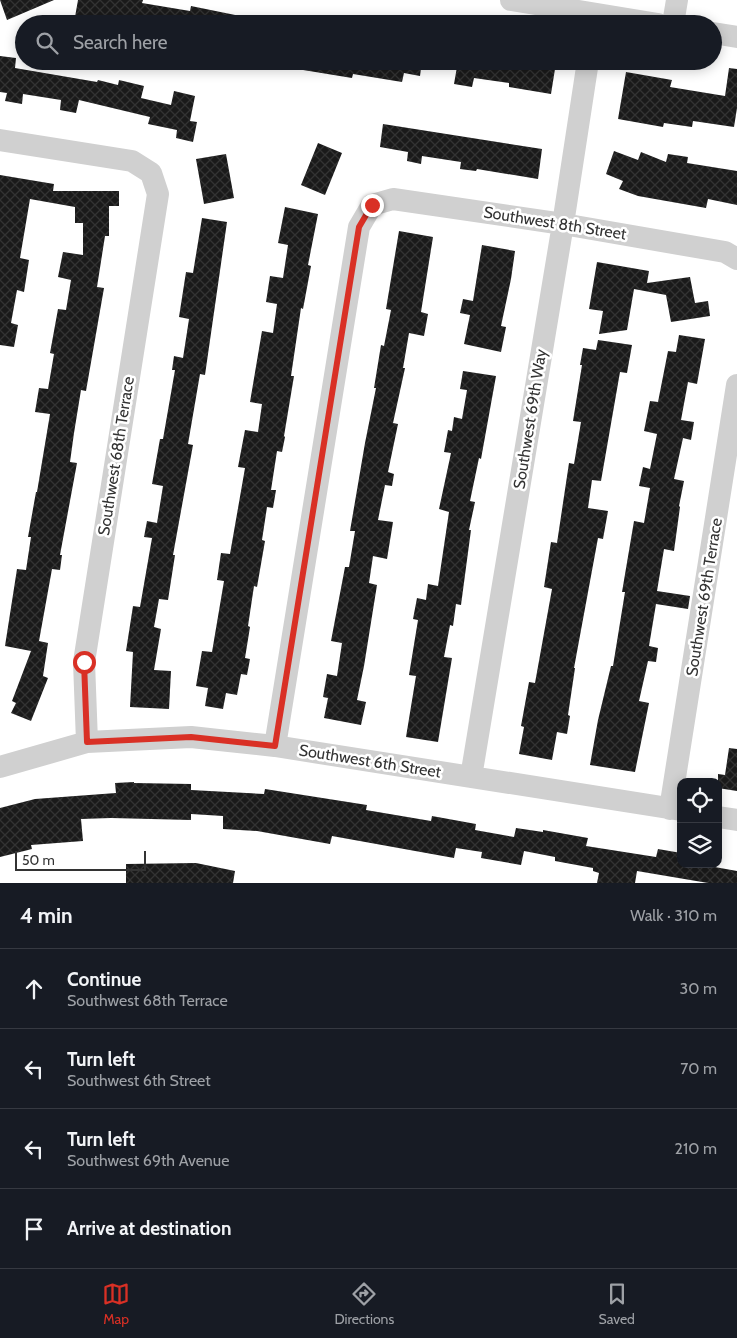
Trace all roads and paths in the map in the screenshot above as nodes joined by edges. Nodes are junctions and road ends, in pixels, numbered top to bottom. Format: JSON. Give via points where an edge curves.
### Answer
{"nodes":[{"id":1,"x":511,"y":0,"type":"edge"},
{"id":2,"x":678,"y":0,"type":"edge"},
{"id":3,"x":577,"y":15,"type":"edge"},
{"id":4,"x":675,"y":15,"type":"edge"},
{"id":5,"x":722,"y":34,"type":"edge"},
{"id":6,"x":737,"y":37,"type":"edge"},
{"id":7,"x":587,"y":70,"type":"edge"},
{"id":8,"x":0,"y":140,"type":"edge"},
{"id":9,"x":563,"y":224,"type":"junction"},
{"id":10,"x":737,"y":259,"type":"edge"},
{"id":11,"x":737,"y":385,"type":"edge"},
{"id":12,"x":87,"y":742,"type":"junction"},
{"id":13,"x":275,"y":746,"type":"junction"},
{"id":14,"x":0,"y":767,"type":"edge"},
{"id":15,"x":471,"y":778,"type":"junction"},
{"id":16,"x":676,"y":810,"type":"edge"},
{"id":17,"x":722,"y":818,"type":"edge"},
{"id":18,"x":737,"y":820,"type":"edge"}],
"edges":[{"from":1,"to":3,"type":"street"},
{"from":2,"to":4,"type":"street"},
{"from":5,"to":6,"type":"street"},
{"from":7,"to":9,"type":"street","name":"Southwest 69th Way"},
{"from":8,"to":12,"type":"street","name":"Southwest 68th Terrace","via":[[132,161],[151,173],[158,194],[84,662]]},
{"from":9,"to":10,"type":"street","name":"Southwest 8th Street","via":[[725,252]]},
{"from":9,"to":13,"type":"street","name":"Southwest 8th Street","via":[[393,198],[372,205],[359,227]]},
{"from":9,"to":15,"type":"street","name":"Southwest 69th Way"},
{"from":11,"to":16,"type":"street","name":"Southwest 69th Terrace"},
{"from":12,"to":13,"type":"street","name":"Southwest 6th Street","via":[[191,737]]},
{"from":12,"to":14,"type":"street","name":"Southwest 6th Street"},
{"from":13,"to":15,"type":"street","name":"Southwest 6th Street"},
{"from":15,"to":16,"type":"street","name":"Southwest 6th Street"},
{"from":17,"to":18,"type":"street"}]}
